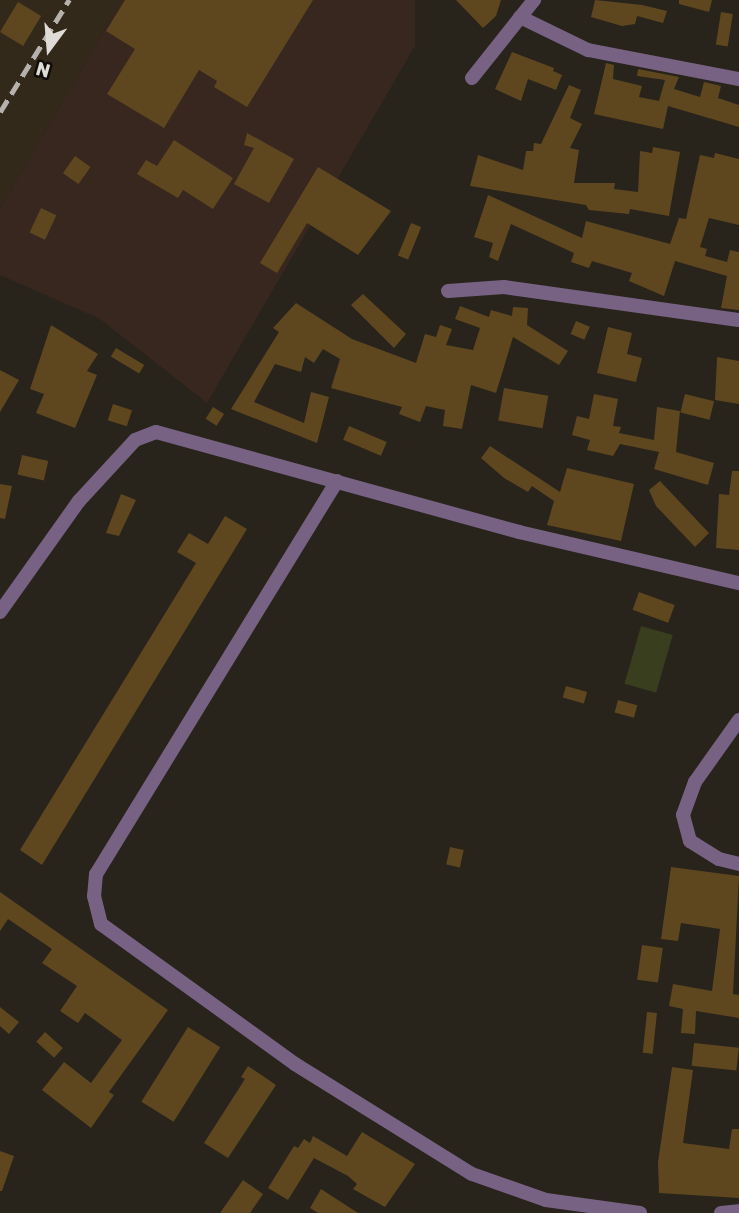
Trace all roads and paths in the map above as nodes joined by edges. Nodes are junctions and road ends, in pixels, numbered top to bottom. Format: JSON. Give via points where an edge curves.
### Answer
{"nodes":[{"id":1,"x":534,"y":0,"type":"edge"},
{"id":2,"x":520,"y":18,"type":"junction"},
{"id":3,"x":471,"y":78,"type":"dead end"},
{"id":4,"x":739,"y":79,"type":"edge"},
{"id":5,"x":448,"y":291,"type":"dead end"},
{"id":6,"x":739,"y":320,"type":"edge"},
{"id":7,"x":337,"y":481,"type":"junction"},
{"id":8,"x":739,"y":583,"type":"edge"},
{"id":9,"x":0,"y":612,"type":"edge"},
{"id":10,"x":739,"y":720,"type":"edge"},
{"id":11,"x":739,"y":864,"type":"edge"},
{"id":12,"x":739,"y":1211,"type":"edge"},
{"id":13,"x":640,"y":1213,"type":"edge"},
{"id":14,"x":721,"y":1213,"type":"edge"}],
"edges":[{"from":1,"to":2,"type":"street"},
{"from":2,"to":3,"type":"street"},
{"from":2,"to":4,"type":"street","via":[[588,51]]},
{"from":5,"to":6,"type":"street","via":[[505,287]]},
{"from":7,"to":8,"type":"street","via":[[519,532]]},
{"from":7,"to":9,"type":"street","via":[[147,433],[135,440],[79,501]]},
{"from":7,"to":13,"type":"street","via":[[96,874],[94,896],[102,925],[295,1064],[472,1174],[546,1200]]},
{"from":10,"to":11,"type":"street","via":[[695,782],[683,815],[690,841],[719,859]]},
{"from":12,"to":14,"type":"street"}]}
